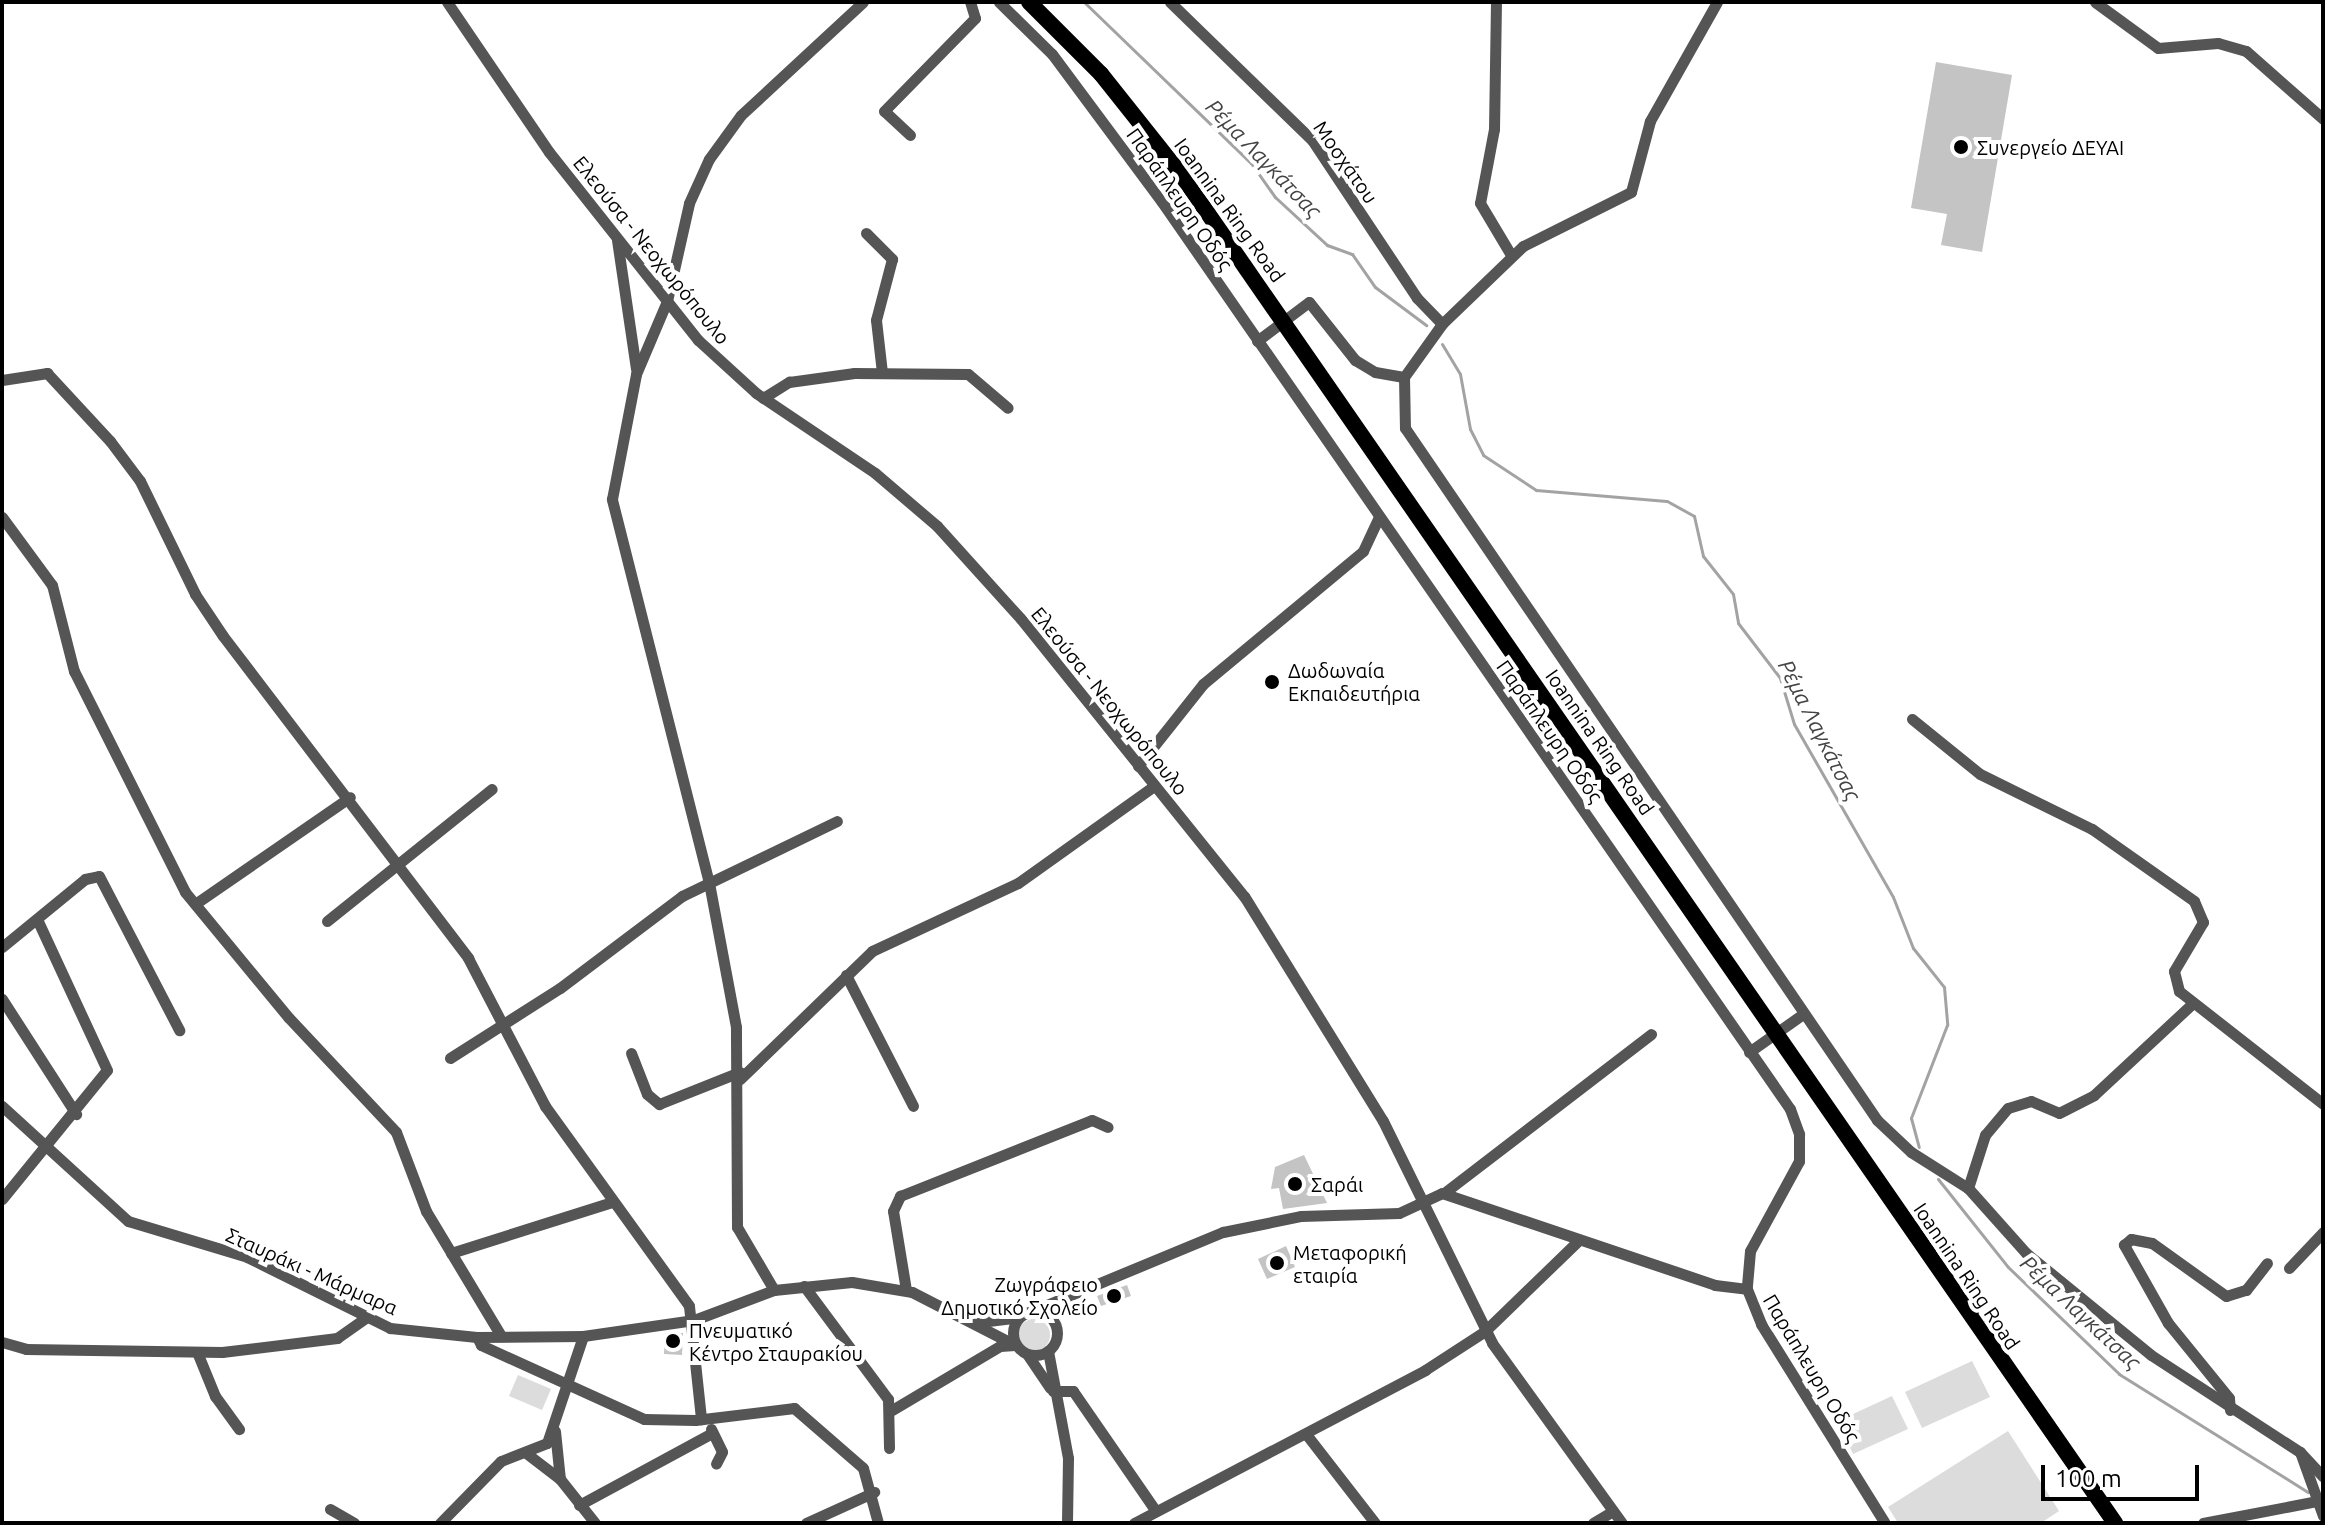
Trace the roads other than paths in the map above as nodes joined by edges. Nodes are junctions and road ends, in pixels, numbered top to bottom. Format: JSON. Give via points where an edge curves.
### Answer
{"nodes":[{"id":1,"x":447,"y":2,"type":"edge"},
{"id":2,"x":863,"y":2,"type":"edge"},
{"id":3,"x":970,"y":2,"type":"edge"},
{"id":4,"x":999,"y":2,"type":"edge"},
{"id":5,"x":1029,"y":2,"type":"edge"},
{"id":6,"x":1170,"y":2,"type":"edge"},
{"id":7,"x":1496,"y":2,"type":"edge"},
{"id":8,"x":1717,"y":2,"type":"edge"},
{"id":9,"x":2095,"y":2,"type":"edge"},
{"id":10,"x":2323,"y":119,"type":"edge"},
{"id":11,"x":910,"y":135,"type":"dead end"},
{"id":12,"x":866,"y":233,"type":"dead end"},
{"id":13,"x":617,"y":240,"type":"junction"},
{"id":14,"x":1511,"y":255,"type":"junction"},
{"id":15,"x":667,"y":301,"type":"junction"},
{"id":16,"x":1442,"y":324,"type":"junction"},
{"id":17,"x":1257,"y":341,"type":"junction"},
{"id":18,"x":882,"y":373,"type":"junction"},
{"id":19,"x":636,"y":374,"type":"junction"},
{"id":20,"x":1404,"y":377,"type":"junction"},
{"id":21,"x":2,"y":380,"type":"edge"},
{"id":22,"x":763,"y":398,"type":"junction"},
{"id":23,"x":1008,"y":408,"type":"dead end"},
{"id":24,"x":1379,"y":516,"type":"junction"},
{"id":25,"x":2,"y":517,"type":"edge"},
{"id":26,"x":1912,"y":719,"type":"dead end"},
{"id":27,"x":1138,"y":766,"type":"junction"},
{"id":28,"x":1154,"y":786,"type":"junction"},
{"id":29,"x":492,"y":789,"type":"dead end"},
{"id":30,"x":350,"y":797,"type":"junction"},
{"id":31,"x":837,"y":821,"type":"dead end"},
{"id":32,"x":400,"y":862,"type":"junction"},
{"id":33,"x":709,"y":883,"type":"junction"},
{"id":34,"x":195,"y":904,"type":"junction"},
{"id":35,"x":37,"y":919,"type":"junction"},
{"id":36,"x":327,"y":921,"type":"dead end"},
{"id":37,"x":2,"y":947,"type":"edge"},
{"id":38,"x":846,"y":975,"type":"junction"},
{"id":39,"x":2,"y":999,"type":"edge"},
{"id":40,"x":2192,"y":1004,"type":"junction"},
{"id":41,"x":1803,"y":1014,"type":"junction"},
{"id":42,"x":502,"y":1026,"type":"junction"},
{"id":43,"x":179,"y":1030,"type":"dead end"},
{"id":44,"x":1651,"y":1034,"type":"dead end"},
{"id":45,"x":1749,"y":1052,"type":"junction"},
{"id":46,"x":631,"y":1053,"type":"dead end"},
{"id":47,"x":450,"y":1058,"type":"dead end"},
{"id":48,"x":740,"y":1076,"type":"junction"},
{"id":49,"x":2323,"y":1104,"type":"edge"},
{"id":50,"x":2,"y":1106,"type":"edge"},
{"id":51,"x":913,"y":1106,"type":"dead end"},
{"id":52,"x":76,"y":1114,"type":"junction"},
{"id":53,"x":1108,"y":1127,"type":"dead end"},
{"id":54,"x":47,"y":1148,"type":"junction"},
{"id":55,"x":1968,"y":1188,"type":"junction"},
{"id":56,"x":1444,"y":1193,"type":"junction"},
{"id":57,"x":2,"y":1199,"type":"edge"},
{"id":58,"x":612,"y":1202,"type":"junction"},
{"id":59,"x":1421,"y":1204,"type":"junction"},
{"id":60,"x":2323,"y":1232,"type":"edge"},
{"id":61,"x":1578,"y":1241,"type":"junction"},
{"id":62,"x":451,"y":1253,"type":"junction"},
{"id":63,"x":2267,"y":1263,"type":"dead end"},
{"id":64,"x":2289,"y":1268,"type":"dead end"},
{"id":65,"x":804,"y":1286,"type":"junction"},
{"id":66,"x":1747,"y":1289,"type":"junction"},
{"id":67,"x":774,"y":1290,"type":"junction"},
{"id":68,"x":906,"y":1290,"type":"junction"},
{"id":69,"x":1072,"y":1295,"type":"junction"},
{"id":70,"x":1032,"y":1311,"type":"junction"},
{"id":71,"x":1019,"y":1317,"type":"junction"},
{"id":72,"x":364,"y":1319,"type":"junction"},
{"id":73,"x":694,"y":1320,"type":"junction"},
{"id":74,"x":976,"y":1321,"type":"junction"},
{"id":75,"x":1056,"y":1324,"type":"junction"},
{"id":76,"x":1485,"y":1331,"type":"junction"},
{"id":77,"x":501,"y":1336,"type":"junction"},
{"id":78,"x":583,"y":1336,"type":"junction"},
{"id":79,"x":477,"y":1337,"type":"junction"},
{"id":80,"x":2,"y":1342,"type":"edge"},
{"id":81,"x":1015,"y":1345,"type":"junction"},
{"id":82,"x":1048,"y":1351,"type":"junction"},
{"id":83,"x":197,"y":1352,"type":"junction"},
{"id":84,"x":1027,"y":1354,"type":"junction"},
{"id":85,"x":571,"y":1381,"type":"junction"},
{"id":86,"x":1053,"y":1391,"type":"junction"},
{"id":87,"x":892,"y":1410,"type":"junction"},
{"id":88,"x":2230,"y":1410,"type":"junction"},
{"id":89,"x":705,"y":1418,"type":"junction"},
{"id":90,"x":555,"y":1427,"type":"junction"},
{"id":91,"x":239,"y":1429,"type":"dead end"},
{"id":92,"x":712,"y":1433,"type":"junction"},
{"id":93,"x":1306,"y":1434,"type":"junction"},
{"id":94,"x":889,"y":1448,"type":"dead end"},
{"id":95,"x":2300,"y":1452,"type":"junction"},
{"id":96,"x":526,"y":1453,"type":"junction"},
{"id":97,"x":716,"y":1464,"type":"dead end"},
{"id":98,"x":2323,"y":1477,"type":"edge"},
{"id":99,"x":560,"y":1479,"type":"junction"},
{"id":100,"x":874,"y":1492,"type":"junction"},
{"id":101,"x":2320,"y":1500,"type":"edge"},
{"id":102,"x":2100,"y":1502,"type":"junction"},
{"id":103,"x":579,"y":1505,"type":"junction"},
{"id":104,"x":330,"y":1509,"type":"dead end"},
{"id":105,"x":1155,"y":1510,"type":"junction"},
{"id":106,"x":1613,"y":1511,"type":"junction"},
{"id":107,"x":2323,"y":1516,"type":"edge"},
{"id":108,"x":354,"y":1523,"type":"edge"},
{"id":109,"x":440,"y":1523,"type":"edge"},
{"id":110,"x":595,"y":1523,"type":"edge"},
{"id":111,"x":806,"y":1523,"type":"edge"},
{"id":112,"x":878,"y":1523,"type":"edge"},
{"id":113,"x":1067,"y":1523,"type":"edge"},
{"id":114,"x":1134,"y":1523,"type":"edge"},
{"id":115,"x":1375,"y":1523,"type":"edge"},
{"id":116,"x":1593,"y":1523,"type":"edge"},
{"id":117,"x":1622,"y":1523,"type":"edge"},
{"id":118,"x":1885,"y":1523,"type":"edge"},
{"id":119,"x":2103,"y":1523,"type":"edge"},
{"id":120,"x":2115,"y":1523,"type":"edge"},
{"id":121,"x":2203,"y":1523,"type":"edge"}],
"edges":[{"from":1,"to":13,"type":"street","name":"Ελεούσα - Νεοχωρόπουλο"},
{"from":2,"to":15,"type":"street","via":[[741,115],[709,159],[689,203]]},
{"from":3,"to":11,"type":"street","via":[[975,18],[884,111]]},
{"from":4,"to":17,"type":"street","name":"Παράπλευρη Οδός","via":[[1065,71]]},
{"from":5,"to":102,"type":"highway","name":"Ioannina Ring Road","via":[[1152,136],[1290,328]]},
{"from":6,"to":16,"type":"street","name":"Μοσχάτου","via":[[1312,140],[1417,298]]},
{"from":7,"to":14,"type":"street","via":[[1494,129],[1480,203]]},
{"from":8,"to":14,"type":"street","via":[[1650,121],[1631,192]]},
{"from":9,"to":10,"type":"street","via":[[2158,48],[2218,43],[2241,48]]},
{"from":12,"to":18,"type":"street","via":[[892,259],[876,320]]},
{"from":13,"to":15,"type":"street","name":"Ελεούσα - Νεοχωρόπουλο"},
{"from":13,"to":19,"type":"street"},
{"from":14,"to":16,"type":"street"},
{"from":15,"to":19,"type":"street"},
{"from":15,"to":22,"type":"street","name":"Ελεούσα - Νεοχωρόπουλο","via":[[709,351]]},
{"from":16,"to":20,"type":"street"},
{"from":17,"to":20,"type":"street","via":[[1309,302],[1355,360],[1375,372]]},
{"from":17,"to":24,"type":"street","name":"Παράπλευρη Οδός"},
{"from":18,"to":22,"type":"street","via":[[789,382]]},
{"from":18,"to":23,"type":"street","via":[[972,374]]},
{"from":19,"to":33,"type":"street","via":[[614,474],[613,518],[654,654]]},
{"from":20,"to":41,"type":"street","via":[[1402,418],[1421,459]]},
{"from":21,"to":30,"type":"street","via":[[47,373],[110,441],[155,506],[202,604]]},
{"from":22,"to":27,"type":"street","name":"Ελεούσα - Νεοχωρόπουλο","via":[[875,473],[937,526]]},
{"from":24,"to":27,"type":"street","via":[[1363,551],[1203,684]]},
{"from":24,"to":45,"type":"street","name":"Παράπλευρη Οδός"},
{"from":25,"to":34,"type":"street","via":[[48,576],[74,671]]},
{"from":26,"to":40,"type":"street","via":[[1980,774],[2092,829],[2198,905],[2203,925],[2174,975]]},
{"from":27,"to":28,"type":"street","name":"Ελεούσα - Νεοχωρόπουλο"},
{"from":28,"to":38,"type":"street","via":[[1018,883],[872,951]]},
{"from":28,"to":59,"type":"street","name":"Ελεούσα - Νεοχωρόπουλο","via":[[1281,951],[1383,1121]]},
{"from":29,"to":32,"type":"street"},
{"from":30,"to":32,"type":"street"},
{"from":30,"to":34,"type":"street"},
{"from":31,"to":33,"type":"street"},
{"from":32,"to":36,"type":"street"},
{"from":32,"to":42,"type":"street","via":[[468,958]]},
{"from":33,"to":42,"type":"street","via":[[671,904]]},
{"from":33,"to":48,"type":"street"},
{"from":34,"to":62,"type":"street","via":[[396,1132],[422,1203]]},
{"from":35,"to":37,"type":"street"},
{"from":35,"to":43,"type":"street","via":[[85,879],[101,877]]},
{"from":35,"to":52,"type":"street","via":[[106,1057],[105,1076]]},
{"from":38,"to":48,"type":"street"},
{"from":38,"to":51,"type":"street"},
{"from":39,"to":52,"type":"street"},
{"from":40,"to":49,"type":"street"},
{"from":40,"to":55,"type":"street","via":[[2094,1095],[2059,1113],[2031,1101],[2008,1108],[1985,1135]]},
{"from":41,"to":45,"type":"street"},
{"from":41,"to":55,"type":"street","via":[[1877,1120],[1911,1152]]},
{"from":42,"to":47,"type":"street"},
{"from":42,"to":58,"type":"street","via":[[545,1106]]},
{"from":44,"to":56,"type":"street"},
{"from":45,"to":66,"type":"street","name":"Παράπλευρη Οδός","via":[[1790,1109],[1800,1151],[1792,1179],[1750,1251]]},
{"from":46,"to":48,"type":"street","via":[[647,1094],[659,1104]]},
{"from":48,"to":67,"type":"street","via":[[735,1216]]},
{"from":50,"to":54,"type":"street","name":"Σταυράκι - Μάρμαρα"},
{"from":52,"to":54,"type":"street"},
{"from":53,"to":68,"type":"street","via":[[1092,1120],[900,1196],[893,1211]]},
{"from":54,"to":57,"type":"street"},
{"from":54,"to":72,"type":"street","name":"Σταυράκι - Μάρμαρα","via":[[128,1221],[260,1263]]},
{"from":55,"to":88,"type":"street","via":[[2026,1253],[2171,1371]]},
{"from":56,"to":59,"type":"street"},
{"from":56,"to":61,"type":"street"},
{"from":58,"to":62,"type":"street"},
{"from":58,"to":73,"type":"street"},
{"from":59,"to":69,"type":"street","via":[[1399,1213],[1320,1214],[1250,1225],[1160,1254]]},
{"from":59,"to":76,"type":"street","name":"Ελεούσα - Νεοχωρόπουλο"},
{"from":60,"to":64,"type":"street"},
{"from":61,"to":66,"type":"street","via":[[1715,1285]]},
{"from":61,"to":76,"type":"street"},
{"from":62,"to":77,"type":"street"},
{"from":63,"to":88,"type":"street","via":[[2246,1290],[2226,1296],[2154,1244],[2125,1242],[2141,1282],[2229,1398]]},
{"from":65,"to":67,"type":"street","name":"Σταυράκι - Μάρμαρα"},
{"from":65,"to":68,"type":"street","name":"Σταυράκι - Μάρμαρα","via":[[865,1283]]},
{"from":65,"to":87,"type":"street"},
{"from":66,"to":118,"type":"street","name":"Παράπλευρη Οδός","via":[[1758,1318]]},
{"from":67,"to":73,"type":"street","name":"Σταυράκι - Μάρμαρα"},
{"from":68,"to":74,"type":"street","name":"Σταυράκι - Μάρμαρα"},
{"from":69,"to":70,"type":"street"},
{"from":69,"to":75,"type":"street"},
{"from":70,"to":71,"type":"street"},
{"from":70,"to":75,"type":"street"},
{"from":71,"to":74,"type":"street"},
{"from":71,"to":81,"type":"street","via":[[1012,1330]]},
{"from":72,"to":79,"type":"street","name":"Σταυράκι - Μάρμαρα","via":[[404,1330]]},
{"from":72,"to":83,"type":"street","via":[[337,1338]]},
{"from":73,"to":78,"type":"street","name":"Σταυράκι - Μάρμαρα"},
{"from":73,"to":89,"type":"street"},
{"from":74,"to":81,"type":"street","name":"Σταυράκι - Μάρμαρα"},
{"from":75,"to":82,"type":"street"},
{"from":76,"to":93,"type":"street"},
{"from":76,"to":106,"type":"street","name":"Ελεούσα - Νεοχωρόπουλο"},
{"from":77,"to":78,"type":"street","name":"Σταυράκι - Μάρμαρα"},
{"from":77,"to":79,"type":"street","name":"Σταυράκι - Μάρμαρα"},
{"from":78,"to":85,"type":"street"},
{"from":79,"to":85,"type":"street","via":[[481,1345]]},
{"from":80,"to":83,"type":"street","via":[[26,1349]]},
{"from":81,"to":84,"type":"street"},
{"from":81,"to":87,"type":"street","via":[[1000,1346]]},
{"from":82,"to":84,"type":"street"},
{"from":82,"to":86,"type":"street"},
{"from":83,"to":91,"type":"street"},
{"from":84,"to":86,"type":"street"},
{"from":85,"to":89,"type":"street","via":[[630,1415]]},
{"from":85,"to":90,"type":"street"},
{"from":86,"to":105,"type":"street","via":[[1073,1391]]},
{"from":86,"to":113,"type":"street","via":[[1067,1447]]},
{"from":87,"to":94,"type":"street"},
{"from":88,"to":95,"type":"street"},
{"from":89,"to":92,"type":"street"},
{"from":89,"to":100,"type":"street","via":[[794,1408],[842,1444]]},
{"from":90,"to":96,"type":"street","via":[[545,1445]]},
{"from":90,"to":99,"type":"street"},
{"from":92,"to":97,"type":"street","via":[[722,1452]]},
{"from":92,"to":103,"type":"street"},
{"from":93,"to":105,"type":"street"},
{"from":93,"to":115,"type":"street"},
{"from":95,"to":98,"type":"street"},
{"from":95,"to":101,"type":"street"},
{"from":96,"to":99,"type":"street"},
{"from":96,"to":109,"type":"street","via":[[499,1463]]},
{"from":99,"to":103,"type":"street"},
{"from":100,"to":111,"type":"street"},
{"from":100,"to":112,"type":"street"},
{"from":101,"to":107,"type":"street"},
{"from":101,"to":121,"type":"street"},
{"from":102,"to":119,"type":"highway"},
{"from":102,"to":120,"type":"highway","name":"Ioannina Ring Road"},
{"from":103,"to":110,"type":"street"},
{"from":104,"to":108,"type":"street"},
{"from":105,"to":114,"type":"street"},
{"from":106,"to":116,"type":"street"},
{"from":106,"to":117,"type":"street","name":"Ελεούσα - Νεοχωρόπουλο"}]}
